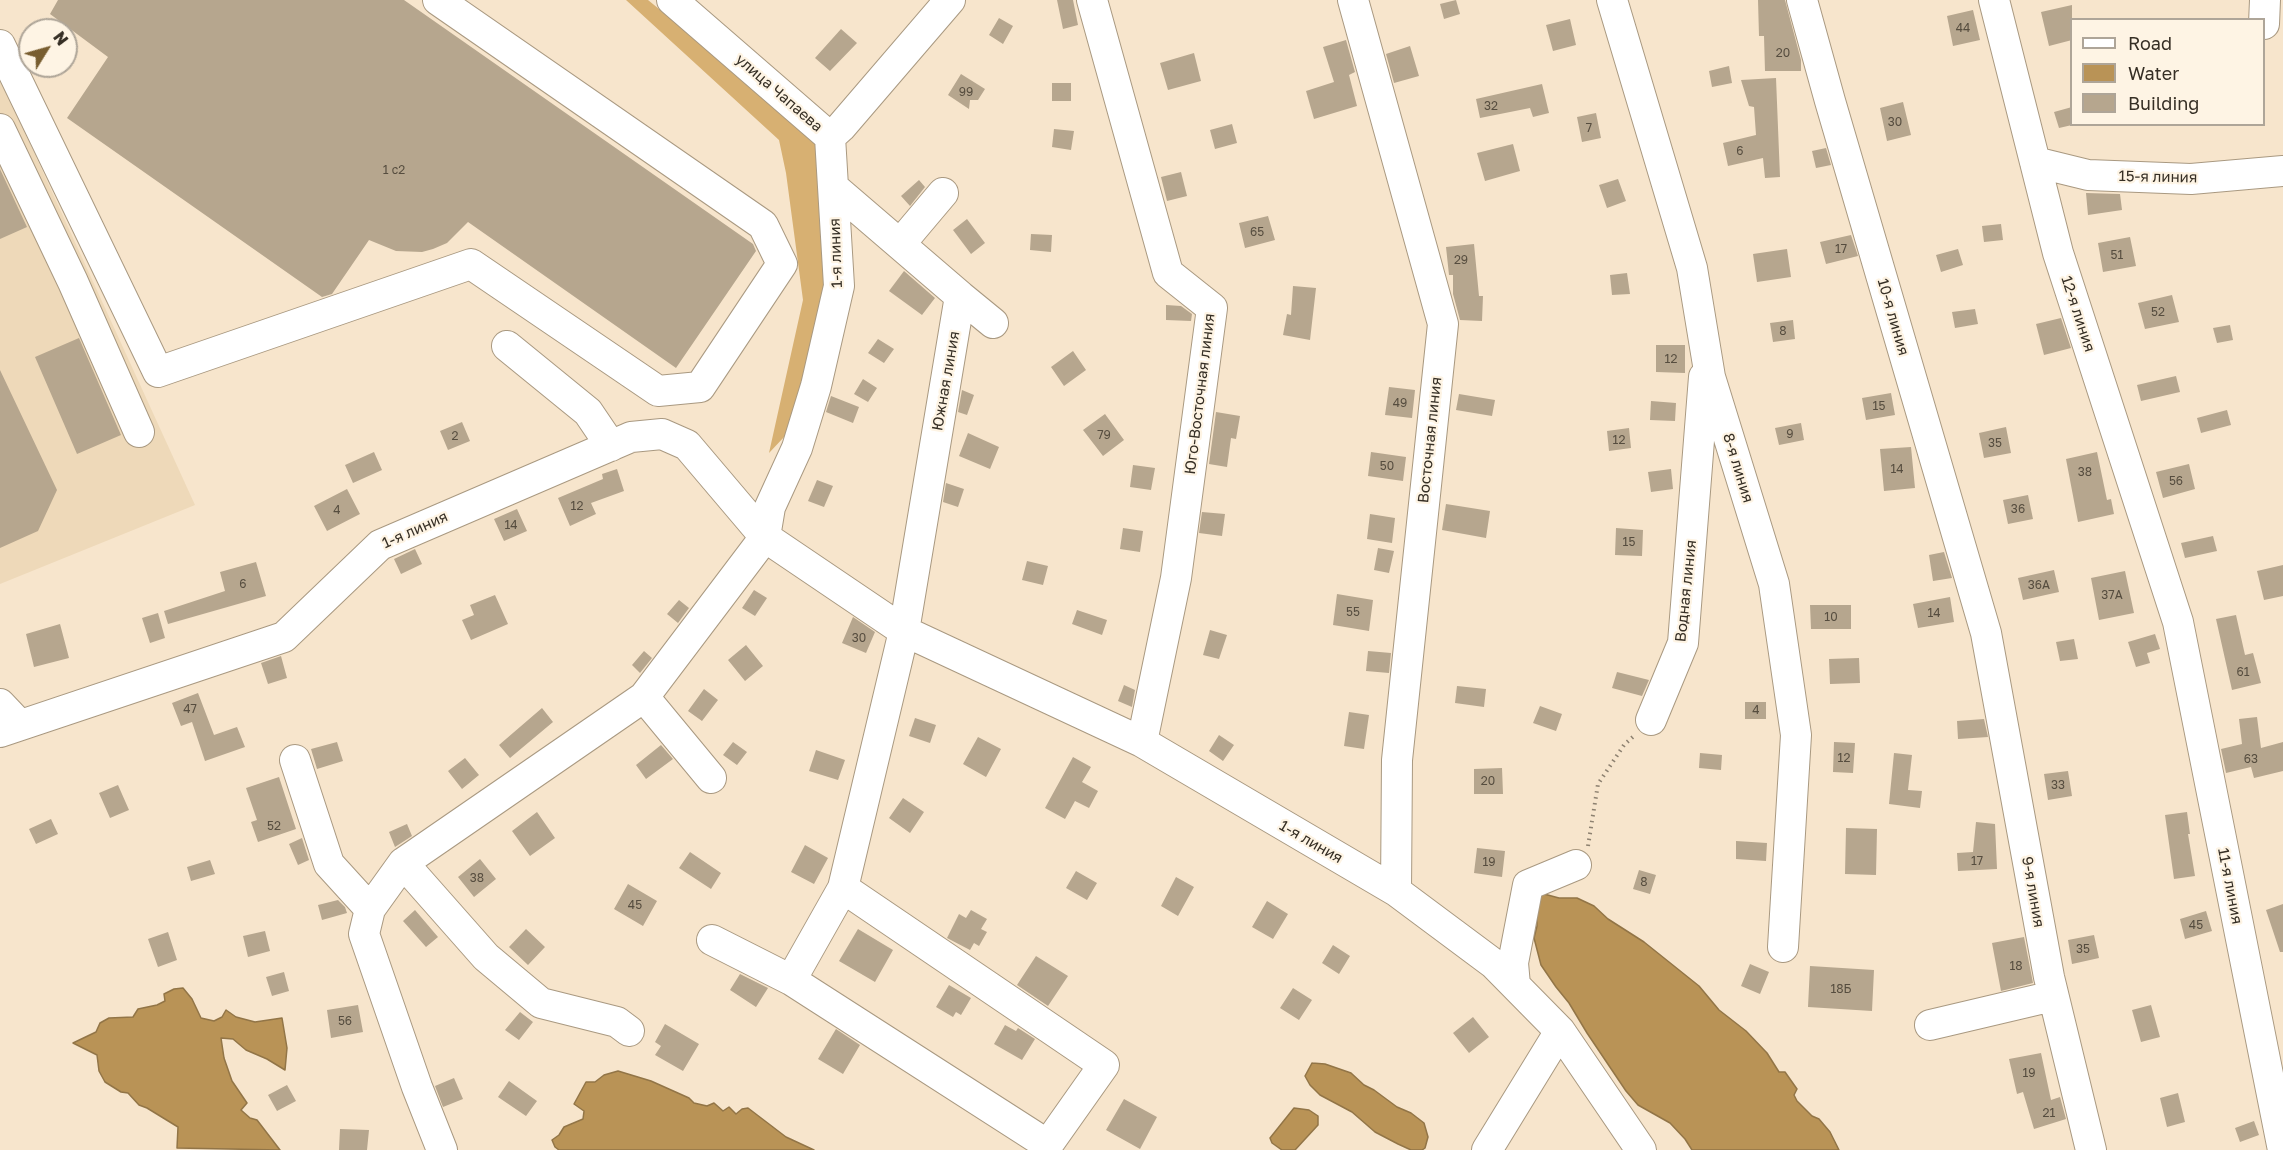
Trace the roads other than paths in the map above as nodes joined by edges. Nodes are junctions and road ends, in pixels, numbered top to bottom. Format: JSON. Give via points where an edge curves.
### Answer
{"nodes":[{"id":1,"x":438,"y":0,"type":"edge"},
{"id":2,"x":672,"y":0,"type":"edge"},
{"id":3,"x":950,"y":0,"type":"edge"},
{"id":4,"x":1092,"y":0,"type":"edge"},
{"id":5,"x":1353,"y":0,"type":"edge"},
{"id":6,"x":1612,"y":0,"type":"edge"},
{"id":7,"x":1802,"y":0,"type":"edge"},
{"id":8,"x":1994,"y":0,"type":"edge"},
{"id":9,"x":2265,"y":0,"type":"edge"},
{"id":10,"x":2264,"y":18,"type":"edge"},
{"id":11,"x":0,"y":45,"type":"edge"},
{"id":12,"x":0,"y":129,"type":"edge"},
{"id":13,"x":830,"y":137,"type":"junction"},
{"id":14,"x":2035,"y":162,"type":"junction"},
{"id":15,"x":2283,"y":171,"type":"edge"},
{"id":16,"x":833,"y":187,"type":"junction"},
{"id":17,"x":943,"y":193,"type":"dead end"},
{"id":18,"x":900,"y":244,"type":"junction"},
{"id":19,"x":960,"y":296,"type":"junction"},
{"id":20,"x":993,"y":323,"type":"dead end"},
{"id":21,"x":507,"y":346,"type":"dead end"},
{"id":22,"x":1706,"y":350,"type":"junction"},
{"id":23,"x":139,"y":432,"type":"dead end"},
{"id":24,"x":611,"y":446,"type":"junction"},
{"id":25,"x":765,"y":537,"type":"junction"},
{"id":26,"x":2178,"y":622,"type":"joint"},
{"id":27,"x":904,"y":631,"type":"junction"},
{"id":28,"x":1986,"y":633,"type":"joint"},
{"id":29,"x":644,"y":697,"type":"junction"},
{"id":30,"x":6,"y":720,"type":"edge"},
{"id":31,"x":1651,"y":720,"type":"road end"},
{"id":32,"x":1142,"y":742,"type":"junction"},
{"id":33,"x":295,"y":760,"type":"dead end"},
{"id":34,"x":711,"y":778,"type":"dead end"},
{"id":35,"x":403,"y":863,"type":"junction"},
{"id":36,"x":1576,"y":865,"type":"road end"},
{"id":37,"x":843,"y":888,"type":"junction"},
{"id":38,"x":1396,"y":891,"type":"junction"},
{"id":39,"x":370,"y":909,"type":"junction"},
{"id":40,"x":712,"y":940,"type":"dead end"},
{"id":41,"x":1784,"y":946,"type":"dead end"},
{"id":42,"x":791,"y":980,"type":"junction"},
{"id":43,"x":1515,"y":985,"type":"junction"},
{"id":44,"x":2054,"y":996,"type":"junction"},
{"id":45,"x":1930,"y":1025,"type":"dead end"},
{"id":46,"x":629,"y":1031,"type":"dead end"},
{"id":47,"x":1560,"y":1031,"type":"junction"},
{"id":48,"x":1046,"y":1147,"type":"edge"},
{"id":49,"x":442,"y":1150,"type":"edge"},
{"id":50,"x":1487,"y":1150,"type":"edge"},
{"id":51,"x":1641,"y":1150,"type":"edge"},
{"id":52,"x":2091,"y":1150,"type":"edge"},
{"id":53,"x":2283,"y":1150,"type":"edge"}],
"edges":[{"from":1,"to":11,"type":"street","via":[[763,225],[782,264],[700,387],[658,392],[471,264],[158,372]]},
{"from":2,"to":13,"type":"street","name":"улица Чапаева"},
{"from":3,"to":13,"type":"street","name":"улица Чапаева"},
{"from":4,"to":32,"type":"street","name":"Юго-Восточная линия","via":[[1168,273],[1212,308],[1176,578]]},
{"from":5,"to":38,"type":"street","name":"Восточная линия","via":[[1443,324],[1397,760]]},
{"from":6,"to":22,"type":"street","name":"8-я линия","via":[[1692,268]]},
{"from":7,"to":28,"type":"street","name":"10-я линия"},
{"from":8,"to":14,"type":"street","name":"12-я линия"},
{"from":9,"to":10,"type":"street"},
{"from":12,"to":23,"type":"street"},
{"from":13,"to":16,"type":"street","name":"1-я линия"},
{"from":14,"to":15,"type":"street","name":"15-я линия","via":[[2088,175],[2191,179]]},
{"from":14,"to":26,"type":"street","name":"12-я линия","via":[[2058,253]]},
{"from":16,"to":18,"type":"street"},
{"from":16,"to":25,"type":"street","name":"1-я линия","via":[[839,286],[816,386],[796,448],[770,507]]},
{"from":17,"to":18,"type":"street"},
{"from":18,"to":19,"type":"street"},
{"from":19,"to":20,"type":"street"},
{"from":19,"to":27,"type":"street","name":"Южная линия"},
{"from":21,"to":24,"type":"street","via":[[588,412]]},
{"from":22,"to":31,"type":"street","name":"Водная линия","via":[[1683,643]]},
{"from":22,"to":41,"type":"street","name":"8-я линия","via":[[1710,377],[1774,584],[1796,735]]},
{"from":24,"to":25,"type":"street","name":"1-я линия","via":[[631,437],[662,434],[687,446]]},
{"from":24,"to":30,"type":"street","name":"1-я линия","via":[[380,545],[284,637]]},
{"from":25,"to":27,"type":"street","name":"1-я линия"},
{"from":25,"to":29,"type":"street"},
{"from":26,"to":53,"type":"street","name":"11-я линия"},
{"from":27,"to":32,"type":"street","name":"1-я линия"},
{"from":27,"to":37,"type":"street"},
{"from":28,"to":44,"type":"street","name":"9-я линия"},
{"from":29,"to":34,"type":"street"},
{"from":29,"to":35,"type":"street"},
{"from":32,"to":38,"type":"street","name":"1-я линия"},
{"from":33,"to":39,"type":"street","via":[[329,864]]},
{"from":35,"to":39,"type":"street"},
{"from":35,"to":46,"type":"street","via":[[486,957],[541,1003],[617,1022]]},
{"from":36,"to":43,"type":"street","via":[[1528,885],[1513,963]]},
{"from":37,"to":42,"type":"street"},
{"from":37,"to":48,"type":"street","via":[[1104,1065]]},
{"from":38,"to":43,"type":"street","name":"1-я линия","via":[[1494,964]]},
{"from":39,"to":49,"type":"street","via":[[364,934]]},
{"from":40,"to":42,"type":"street"},
{"from":42,"to":48,"type":"street"},
{"from":43,"to":47,"type":"street","name":"1-я линия"},
{"from":44,"to":45,"type":"street"},
{"from":44,"to":52,"type":"street","name":"9-я линия"},
{"from":47,"to":50,"type":"street"},
{"from":47,"to":51,"type":"street","name":"1-я линия"}]}
